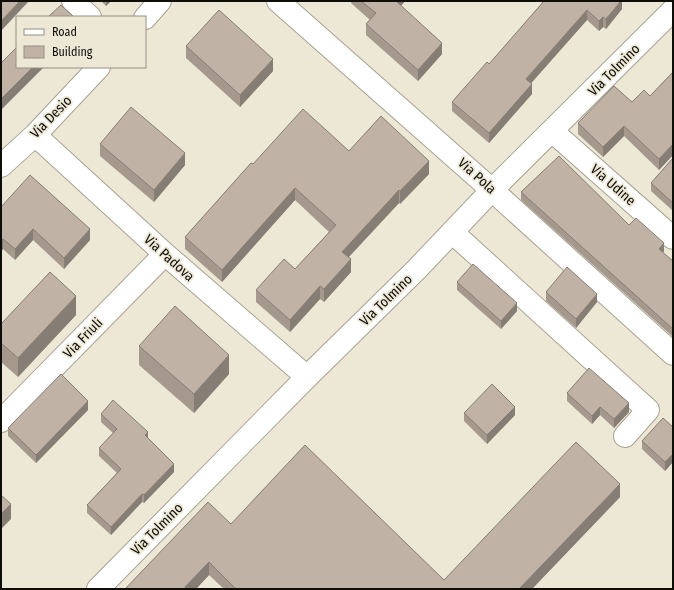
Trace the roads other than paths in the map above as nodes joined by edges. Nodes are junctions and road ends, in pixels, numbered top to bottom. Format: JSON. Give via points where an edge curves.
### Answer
{"nodes":[{"id":1,"x":73,"y":1,"type":"edge"},
{"id":2,"x":160,"y":1,"type":"edge"},
{"id":3,"x":278,"y":1,"type":"edge"},
{"id":4,"x":668,"y":8,"type":"edge"},
{"id":5,"x":89,"y":16,"type":"edge"},
{"id":6,"x":146,"y":17,"type":"edge"},
{"id":7,"x":98,"y":68,"type":"edge"},
{"id":8,"x":552,"y":131,"type":"junction"},
{"id":9,"x":35,"y":135,"type":"junction"},
{"id":10,"x":1,"y":166,"type":"edge"},
{"id":11,"x":492,"y":190,"type":"junction"},
{"id":12,"x":452,"y":232,"type":"junction"},
{"id":13,"x":673,"y":238,"type":"edge"},
{"id":14,"x":165,"y":254,"type":"junction"},
{"id":15,"x":673,"y":354,"type":"edge"},
{"id":16,"x":307,"y":377,"type":"junction"},
{"id":17,"x":1,"y":421,"type":"edge"},
{"id":18,"x":626,"y":436,"type":"dead end"},
{"id":19,"x":100,"y":588,"type":"edge"}],
"edges":[{"from":1,"to":5,"type":"street"},
{"from":2,"to":6,"type":"street"},
{"from":3,"to":11,"type":"street","name":"Via Pola"},
{"from":4,"to":8,"type":"street","name":"Via Tolmino"},
{"from":7,"to":9,"type":"street","name":"Via Desio"},
{"from":8,"to":11,"type":"street","name":"Via Tolmino"},
{"from":8,"to":13,"type":"street","name":"Via Udine"},
{"from":9,"to":10,"type":"street","name":"Via Desio"},
{"from":9,"to":14,"type":"street","name":"Via Padova"},
{"from":11,"to":12,"type":"street","name":"Via Tolmino"},
{"from":11,"to":15,"type":"street","name":"Via Pola"},
{"from":12,"to":16,"type":"street","name":"Via Tolmino","via":[[418,269]]},
{"from":12,"to":18,"type":"street","via":[[648,410]]},
{"from":14,"to":16,"type":"street","name":"Via Padova"},
{"from":14,"to":17,"type":"street","name":"Via Friuli"},
{"from":16,"to":19,"type":"street","name":"Via Tolmino"}]}
